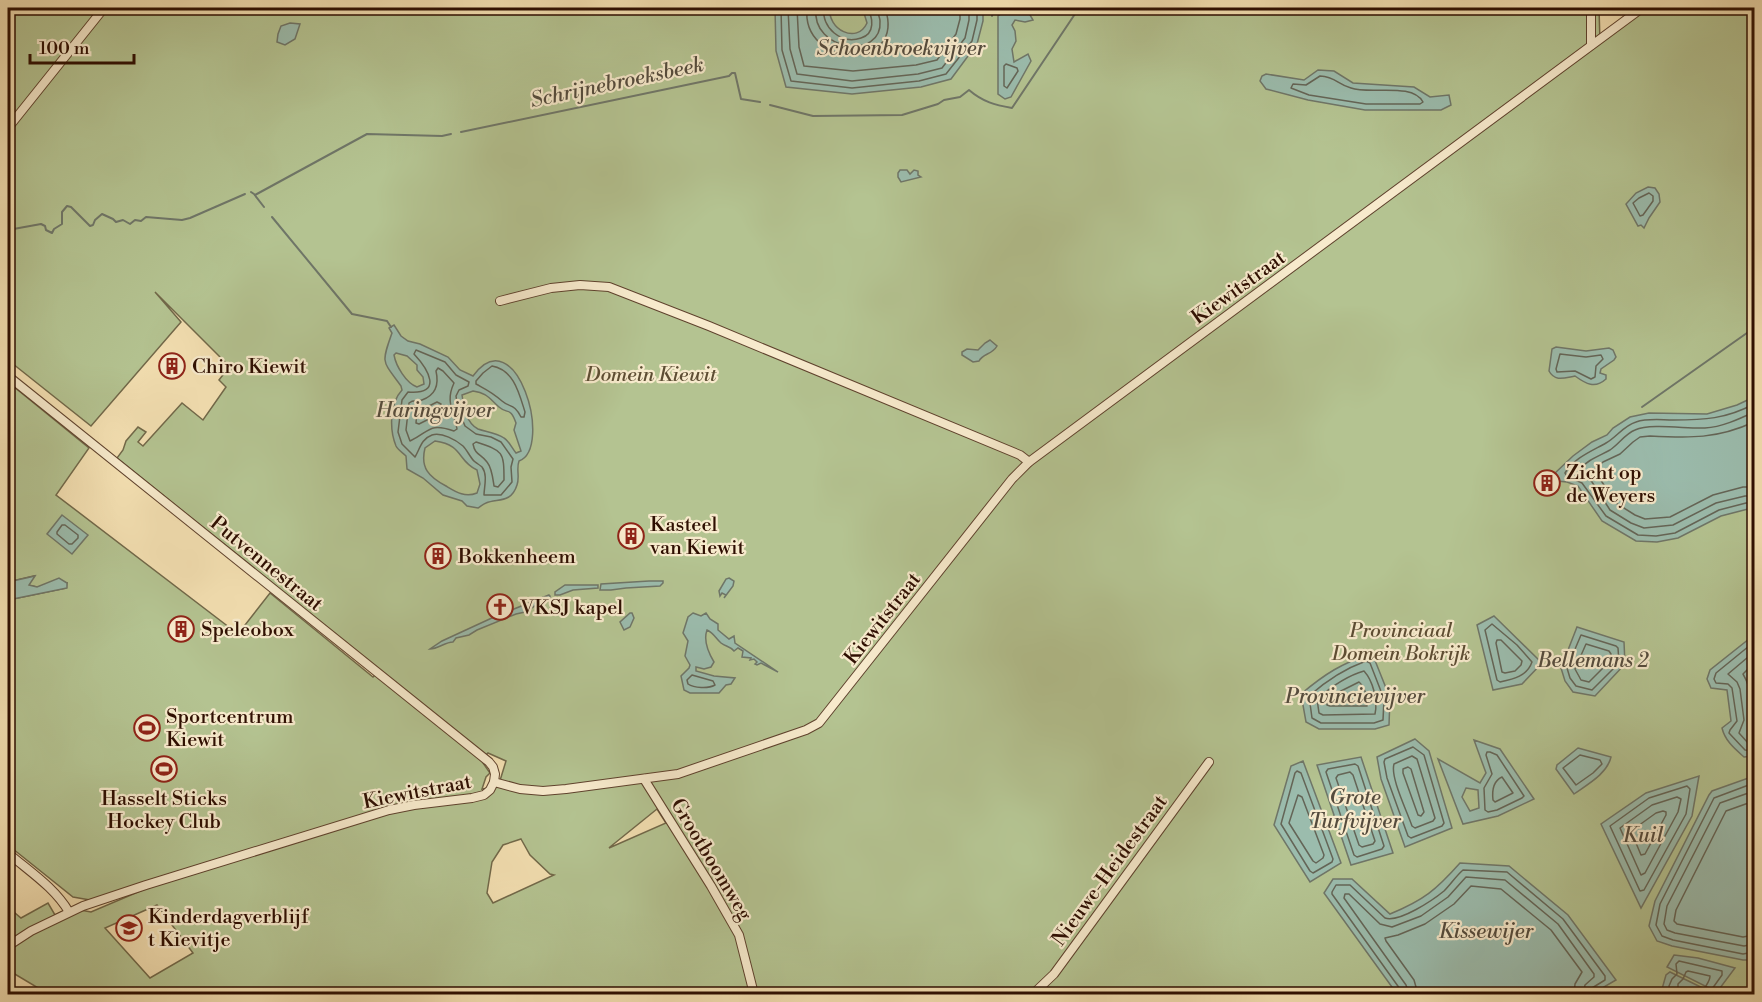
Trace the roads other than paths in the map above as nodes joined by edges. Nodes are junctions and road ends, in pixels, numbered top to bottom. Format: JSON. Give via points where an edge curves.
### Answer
{"nodes":[{"id":1,"x":105,"y":8,"type":"edge"},
{"id":2,"x":1592,"y":8,"type":"edge"},
{"id":3,"x":1642,"y":8,"type":"edge"},
{"id":4,"x":1592,"y":45,"type":"junction"},
{"id":5,"x":8,"y":128,"type":"edge"},
{"id":6,"x":500,"y":301,"type":"dead end"},
{"id":7,"x":8,"y":376,"type":"edge"},
{"id":8,"x":1029,"y":462,"type":"junction"},
{"id":9,"x":1209,"y":762,"type":"dead end"},
{"id":10,"x":644,"y":779,"type":"junction"},
{"id":11,"x":494,"y":782,"type":"junction"},
{"id":12,"x":8,"y":853,"type":"edge"},
{"id":13,"x":69,"y":912,"type":"junction"},
{"id":14,"x":8,"y":946,"type":"edge"},
{"id":15,"x":754,"y":994,"type":"edge"},
{"id":16,"x":1034,"y":994,"type":"edge"}],
"edges":[{"from":1,"to":5,"type":"street"},
{"from":2,"to":4,"type":"street"},
{"from":3,"to":4,"type":"street","name":"Kiewitstraat"},
{"from":4,"to":8,"type":"street","name":"Kiewitstraat"},
{"from":6,"to":8,"type":"street","via":[[551,288],[609,287],[1009,450]]},
{"from":7,"to":11,"type":"street","name":"Putvennestraat","via":[[489,762]]},
{"from":8,"to":10,"type":"street","name":"Kiewitstraat","via":[[819,723],[699,768]]},
{"from":9,"to":16,"type":"street","name":"Nieuwe-Heidestraat","via":[[1054,974]]},
{"from":10,"to":11,"type":"street","name":"Kiewitstraat","via":[[543,790]]},
{"from":10,"to":15,"type":"street","name":"Grootboomweg","via":[[739,935]]},
{"from":11,"to":13,"type":"street","name":"Kiewitstraat","via":[[479,797],[389,810]]},
{"from":12,"to":13,"type":"street","via":[[52,889]]},
{"from":13,"to":14,"type":"street","name":"Kiewitstraat"}]}
